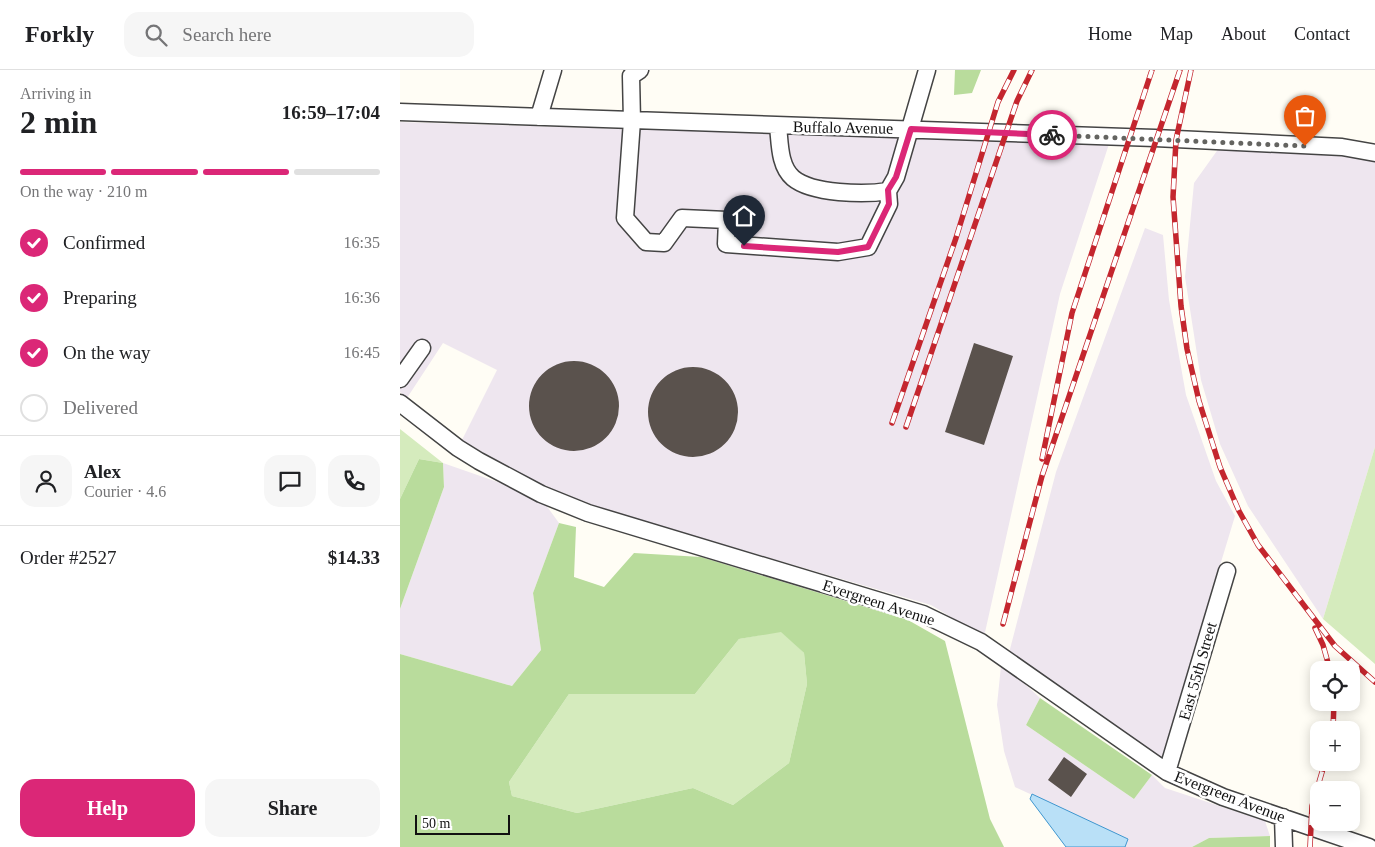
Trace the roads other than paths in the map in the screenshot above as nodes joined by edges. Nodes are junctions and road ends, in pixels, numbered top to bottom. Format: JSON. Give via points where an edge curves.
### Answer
{"nodes":[{"id":1,"x":553,"y":70,"type":"edge"},
{"id":2,"x":640,"y":70,"type":"edge"},
{"id":3,"x":927,"y":70,"type":"edge"},
{"id":4,"x":400,"y":112,"type":"edge"},
{"id":5,"x":539,"y":118,"type":"junction"},
{"id":6,"x":632,"y":121,"type":"junction"},
{"id":7,"x":778,"y":126,"type":"junction"},
{"id":8,"x":911,"y":129,"type":"junction"},
{"id":9,"x":1375,"y":153,"type":"edge"},
{"id":10,"x":888,"y":190,"type":"junction"},
{"id":11,"x":422,"y":348,"type":"dead end"},
{"id":12,"x":400,"y":379,"type":"edge"},
{"id":13,"x":400,"y":403,"type":"edge"},
{"id":14,"x":1227,"y":571,"type":"dead end"},
{"id":15,"x":1168,"y":772,"type":"junction"},
{"id":16,"x":1283,"y":817,"type":"junction"},
{"id":17,"x":1284,"y":847,"type":"edge"},
{"id":18,"x":1369,"y":847,"type":"edge"}],
"edges":[{"from":1,"to":5,"type":"street"},
{"from":2,"to":6,"type":"street","via":[[631,76]]},
{"from":3,"to":8,"type":"street"},
{"from":4,"to":5,"type":"street","name":"Buffalo Avenue"},
{"from":5,"to":6,"type":"street","name":"Buffalo Avenue"},
{"from":6,"to":7,"type":"street","name":"Buffalo Avenue"},
{"from":6,"to":10,"type":"street","via":[[624,218],[646,242],[664,243],[682,218],[726,220],[726,244],[838,252],[868,247],[889,204]]},
{"from":7,"to":8,"type":"street","name":"Buffalo Avenue"},
{"from":7,"to":10,"type":"street","via":[[781,156],[793,178],[818,189],[872,193]]},
{"from":8,"to":9,"type":"street","name":"Buffalo Avenue","via":[[1342,147]]},
{"from":8,"to":10,"type":"street","via":[[896,177]]},
{"from":11,"to":12,"type":"street"},
{"from":13,"to":15,"type":"street","name":"Evergreen Avenue","via":[[458,448],[541,494],[588,512],[923,614],[957,629],[998,653]]},
{"from":14,"to":15,"type":"street","name":"East 55th Street"},
{"from":15,"to":16,"type":"street","name":"Evergreen Avenue","via":[[1223,797]]},
{"from":16,"to":17,"type":"street"},
{"from":16,"to":18,"type":"street","name":"Evergreen Avenue"}]}
